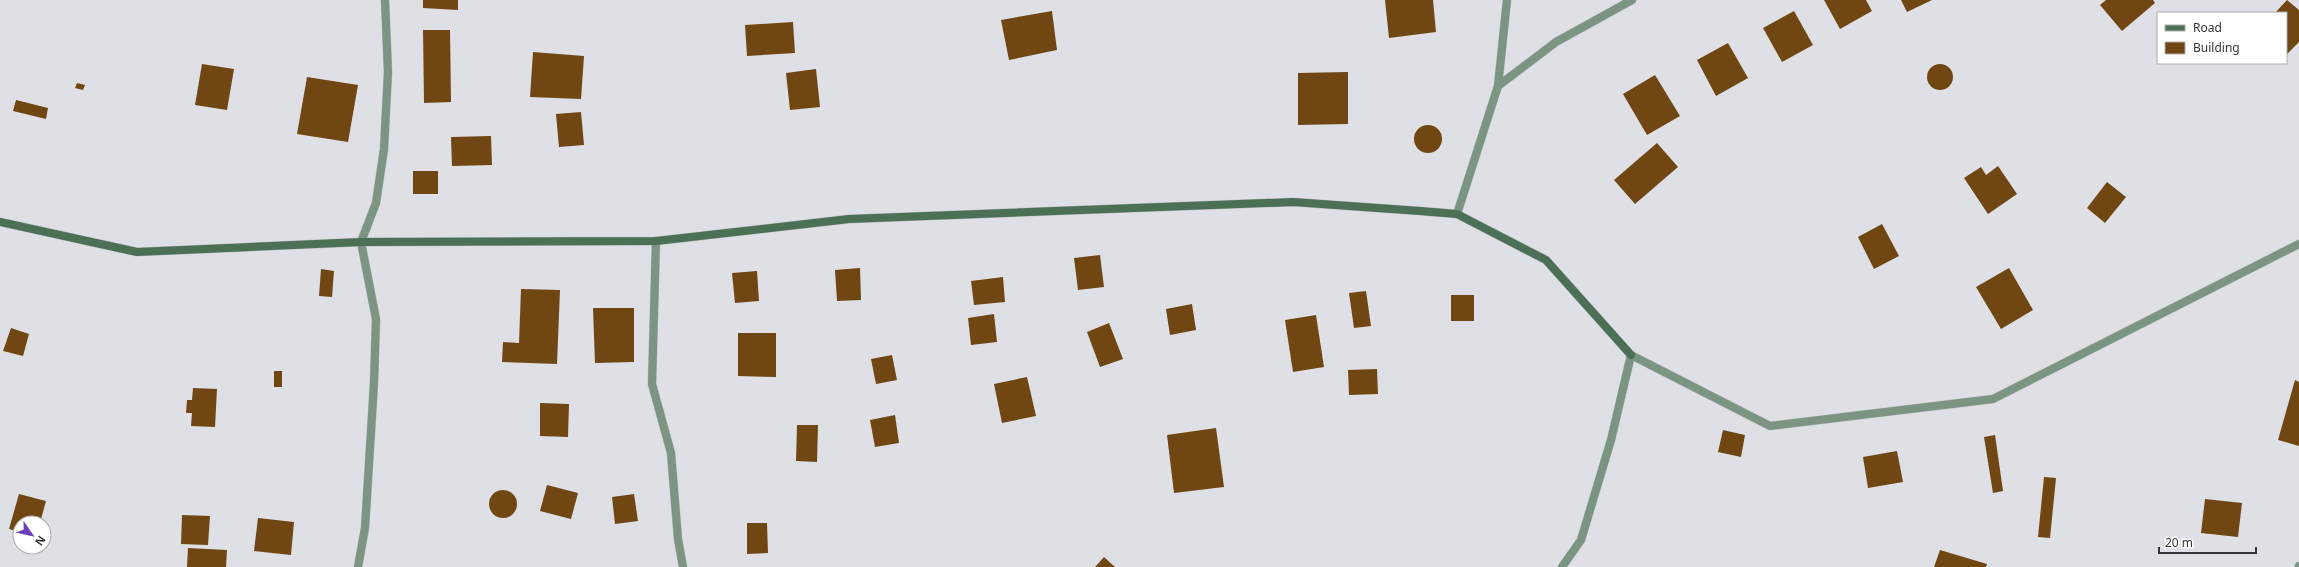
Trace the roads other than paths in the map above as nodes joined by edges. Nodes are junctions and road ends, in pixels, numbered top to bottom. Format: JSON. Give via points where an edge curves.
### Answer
{"nodes":[{"id":1,"x":385,"y":0,"type":"edge"},
{"id":2,"x":1508,"y":0,"type":"edge"},
{"id":3,"x":1632,"y":0,"type":"edge"},
{"id":4,"x":1498,"y":86,"type":"junction"},
{"id":5,"x":1457,"y":214,"type":"junction"},
{"id":6,"x":0,"y":222,"type":"edge"},
{"id":7,"x":656,"y":241,"type":"junction"},
{"id":8,"x":361,"y":242,"type":"junction"},
{"id":9,"x":2299,"y":244,"type":"edge"},
{"id":10,"x":1631,"y":355,"type":"junction"},
{"id":11,"x":358,"y":567,"type":"edge"},
{"id":12,"x":683,"y":567,"type":"edge"},
{"id":13,"x":1562,"y":567,"type":"edge"}],
"edges":[{"from":1,"to":8,"type":"street","via":[[388,72],[384,149],[376,203]]},
{"from":2,"to":4,"type":"street"},
{"from":3,"to":4,"type":"street","via":[[1556,42]]},
{"from":4,"to":5,"type":"street"},
{"from":5,"to":7,"type":"main road","via":[[1293,202],[849,219]]},
{"from":5,"to":10,"type":"main road","via":[[1546,260]]},
{"from":6,"to":8,"type":"main road","via":[[137,252]]},
{"from":7,"to":8,"type":"main road"},
{"from":7,"to":12,"type":"street","via":[[652,384],[671,453],[678,539]]},
{"from":8,"to":11,"type":"street","via":[[376,319],[365,528]]},
{"from":9,"to":10,"type":"street","via":[[1993,399],[1770,426]]},
{"from":10,"to":13,"type":"street","via":[[1611,440],[1581,540]]}]}
